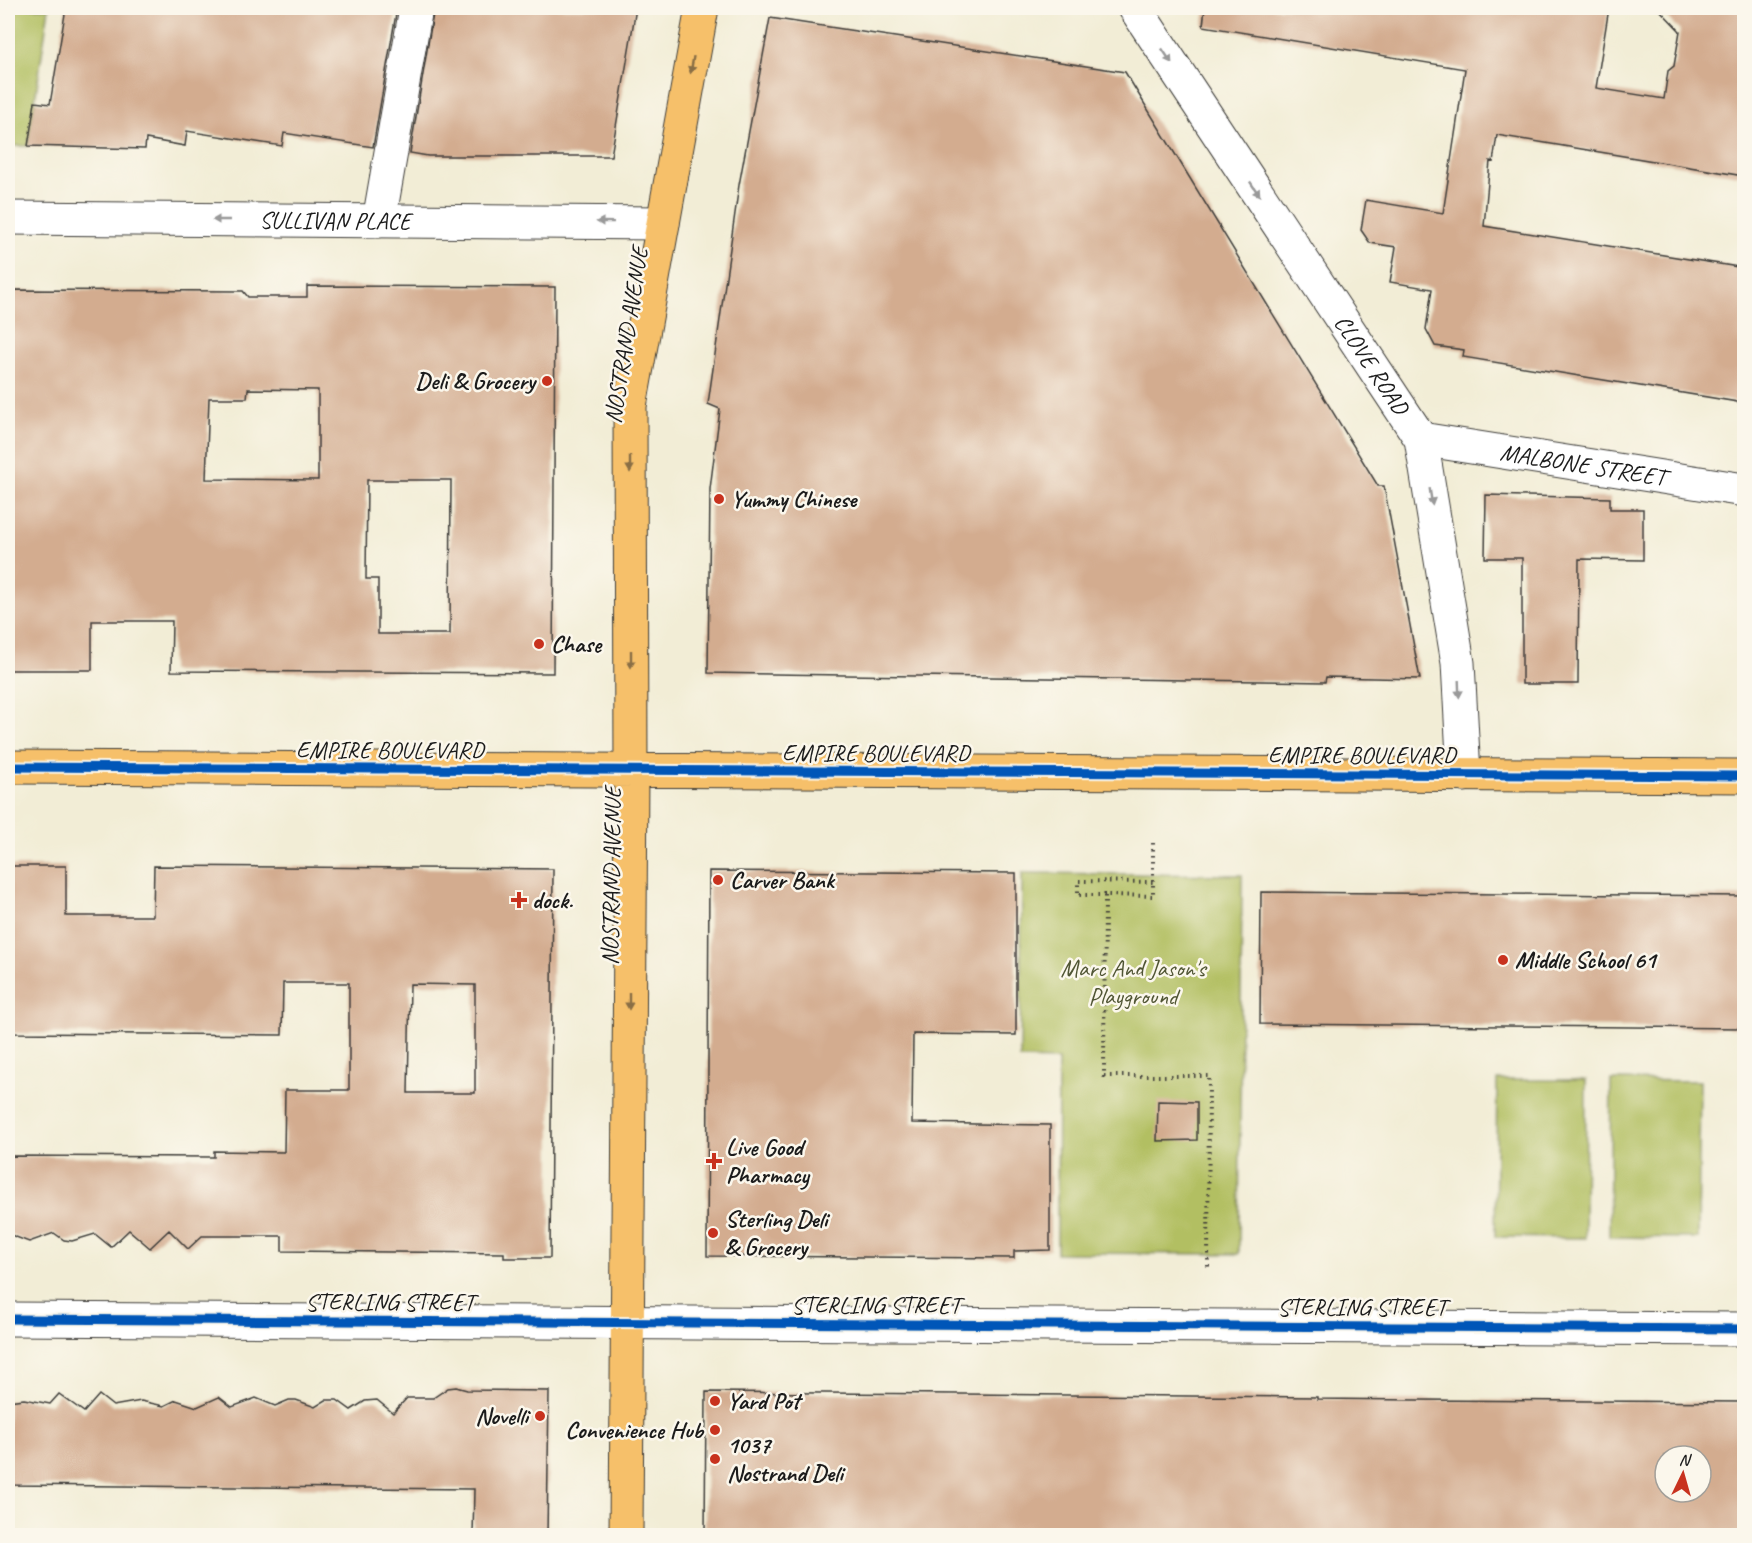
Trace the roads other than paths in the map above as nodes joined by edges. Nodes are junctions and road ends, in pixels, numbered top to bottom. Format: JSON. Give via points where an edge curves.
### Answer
{"nodes":[{"id":1,"x":416,"y":8,"type":"edge"},
{"id":2,"x":702,"y":8,"type":"edge"},
{"id":3,"x":1135,"y":8,"type":"edge"},
{"id":4,"x":8,"y":218,"type":"edge"},
{"id":5,"x":379,"y":221,"type":"junction"},
{"id":6,"x":663,"y":223,"type":"junction"},
{"id":7,"x":1421,"y":439,"type":"junction"},
{"id":8,"x":1744,"y":490,"type":"edge"},
{"id":9,"x":8,"y":767,"type":"edge"},
{"id":10,"x":631,"y":771,"type":"junction"},
{"id":11,"x":1464,"y":775,"type":"junction"},
{"id":12,"x":1744,"y":776,"type":"edge"},
{"id":13,"x":8,"y":1319,"type":"edge"},
{"id":14,"x":627,"y":1323,"type":"junction"},
{"id":15,"x":1744,"y":1329,"type":"edge"},
{"id":16,"x":626,"y":1536,"type":"edge"}],
"edges":[{"from":1,"to":5,"type":"street"},
{"from":2,"to":6,"type":"main road","name":"NOSTRAND AVENUE","one_way":true},
{"from":3,"to":7,"type":"street","name":"CLOVE ROAD","one_way":true},
{"from":5,"to":4,"type":"street","name":"SULLIVAN PLACE","one_way":true},
{"from":6,"to":5,"type":"street","name":"SULLIVAN PLACE","one_way":true},
{"from":6,"to":10,"type":"main road","name":"NOSTRAND AVENUE","one_way":true,"via":[[630,406]]},
{"from":7,"to":8,"type":"street","name":"MALBONE STREET"},
{"from":7,"to":11,"type":"street","name":"CLOVE ROAD","one_way":true,"via":[[1458,663]]},
{"from":9,"to":10,"type":"main road","name":"EMPIRE BOULEVARD"},
{"from":10,"to":11,"type":"main road","name":"EMPIRE BOULEVARD"},
{"from":10,"to":14,"type":"main road","name":"NOSTRAND AVENUE","one_way":true},
{"from":11,"to":12,"type":"main road","name":"EMPIRE BOULEVARD"},
{"from":13,"to":14,"type":"street","name":"STERLING STREET"},
{"from":14,"to":15,"type":"street","name":"STERLING STREET"},
{"from":14,"to":16,"type":"main road","name":"NOSTRAND AVENUE"}]}
